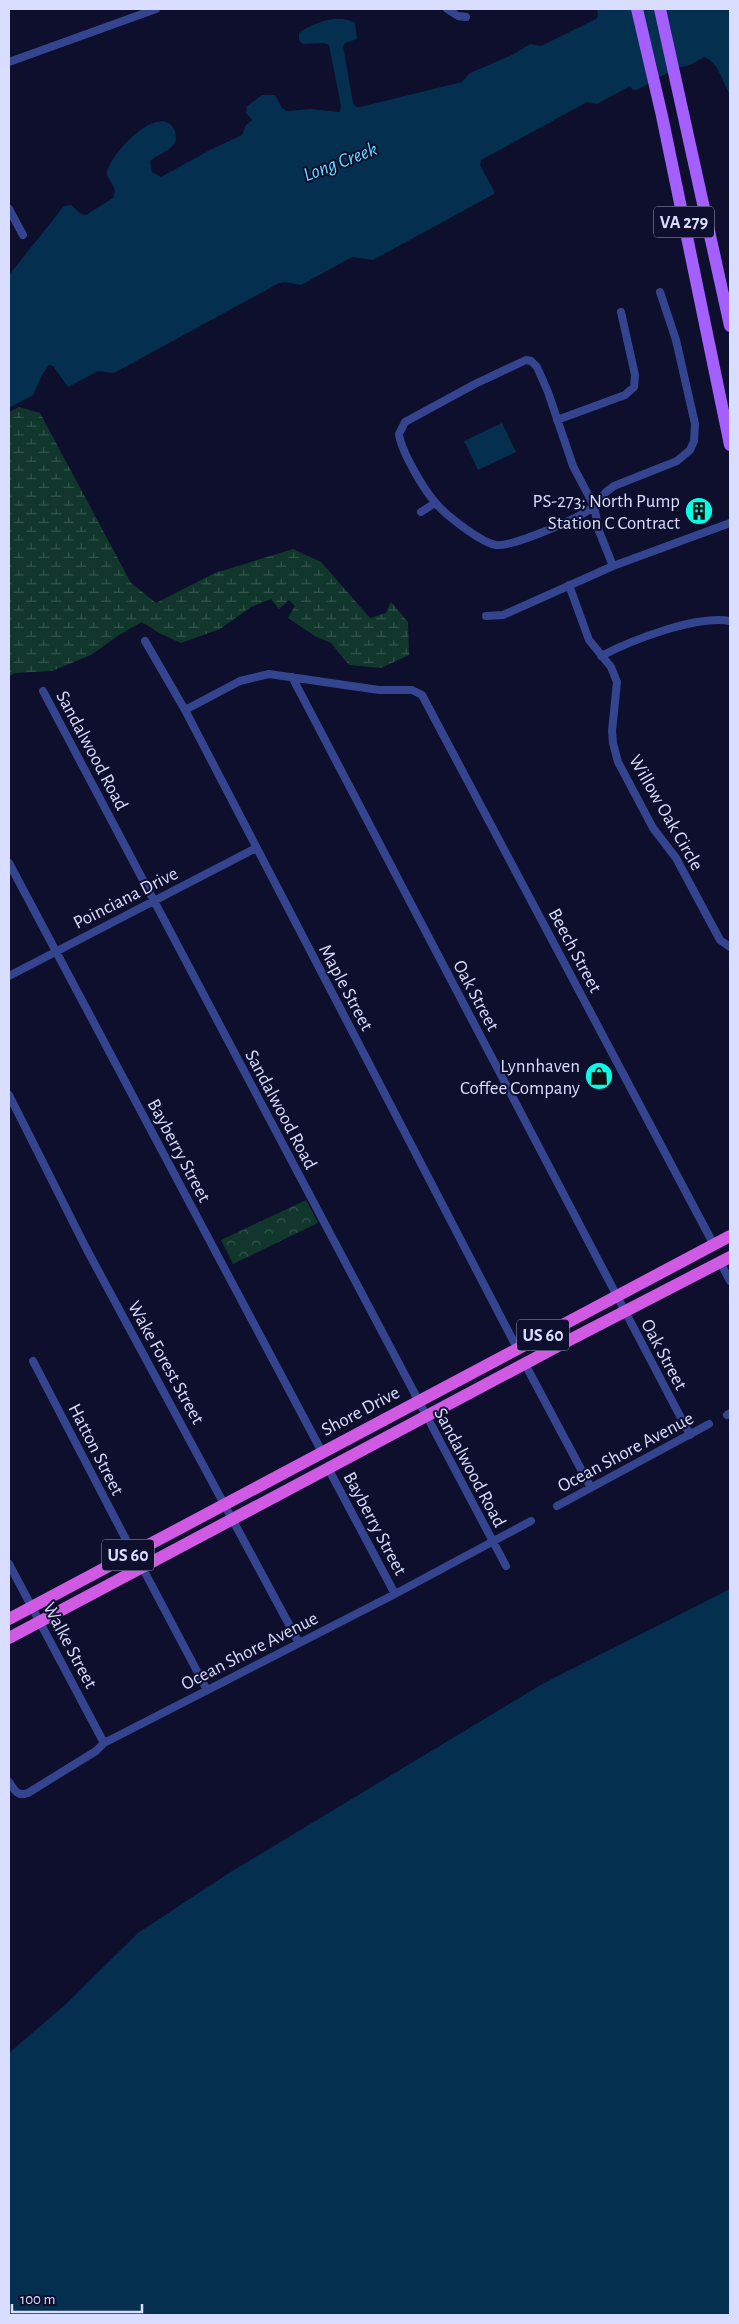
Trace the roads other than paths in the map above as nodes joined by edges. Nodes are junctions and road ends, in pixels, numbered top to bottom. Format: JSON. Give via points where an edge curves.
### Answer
{"nodes":[{"id":1,"x":156,"y":9,"type":"edge"},
{"id":2,"x":447,"y":9,"type":"edge"},
{"id":3,"x":638,"y":9,"type":"edge"},
{"id":4,"x":660,"y":9,"type":"edge"},
{"id":5,"x":466,"y":17,"type":"dead end"},
{"id":6,"x":9,"y":62,"type":"edge"},
{"id":7,"x":9,"y":209,"type":"edge"},
{"id":8,"x":23,"y":235,"type":"dead end"},
{"id":9,"x":660,"y":292,"type":"dead end"},
{"id":10,"x":621,"y":312,"type":"dead end"},
{"id":11,"x":730,"y":326,"type":"edge"},
{"id":12,"x":557,"y":420,"type":"junction"},
{"id":13,"x":730,"y":445,"type":"edge"},
{"id":14,"x":435,"y":503,"type":"junction"},
{"id":15,"x":594,"y":506,"type":"junction"},
{"id":16,"x":421,"y":512,"type":"dead end"},
{"id":17,"x":730,"y":523,"type":"edge"},
{"id":18,"x":614,"y":566,"type":"junction"},
{"id":19,"x":569,"y":584,"type":"junction"},
{"id":20,"x":486,"y":616,"type":"dead end"},
{"id":21,"x":730,"y":621,"type":"edge"},
{"id":22,"x":145,"y":641,"type":"dead end"},
{"id":23,"x":601,"y":656,"type":"junction"},
{"id":24,"x":292,"y":677,"type":"junction"},
{"id":25,"x":43,"y":691,"type":"dead end"},
{"id":26,"x":184,"y":710,"type":"junction"},
{"id":27,"x":256,"y":848,"type":"junction"},
{"id":28,"x":9,"y":863,"type":"edge"},
{"id":29,"x":154,"y":901,"type":"junction"},
{"id":30,"x":730,"y":947,"type":"edge"},
{"id":31,"x":56,"y":952,"type":"junction"},
{"id":32,"x":9,"y":976,"type":"edge"},
{"id":33,"x":9,"y":1095,"type":"edge"},
{"id":34,"x":730,"y":1236,"type":"edge"},
{"id":35,"x":714,"y":1245,"type":"junction"},
{"id":36,"x":725,"y":1260,"type":"edge"},
{"id":37,"x":730,"y":1281,"type":"edge"},
{"id":38,"x":617,"y":1296,"type":"junction"},
{"id":39,"x":625,"y":1311,"type":"junction"},
{"id":40,"x":517,"y":1348,"type":"junction"},
{"id":41,"x":33,"y":1361,"type":"dead end"},
{"id":42,"x":525,"y":1364,"type":"junction"},
{"id":43,"x":418,"y":1401,"type":"junction"},
{"id":44,"x":426,"y":1416,"type":"junction"},
{"id":45,"x":709,"y":1424,"type":"dead end"},
{"id":46,"x":690,"y":1435,"type":"junction"},
{"id":47,"x":322,"y":1452,"type":"junction"},
{"id":48,"x":328,"y":1468,"type":"junction"},
{"id":49,"x":591,"y":1488,"type":"junction"},
{"id":50,"x":225,"y":1504,"type":"junction"},
{"id":51,"x":556,"y":1506,"type":"dead end"},
{"id":52,"x":233,"y":1518,"type":"junction"},
{"id":53,"x":531,"y":1520,"type":"dead end"},
{"id":54,"x":492,"y":1541,"type":"junction"},
{"id":55,"x":132,"y":1553,"type":"junction"},
{"id":56,"x":9,"y":1564,"type":"edge"},
{"id":57,"x":506,"y":1566,"type":"dead end"},
{"id":58,"x":142,"y":1567,"type":"junction"},
{"id":59,"x":395,"y":1594,"type":"junction"},
{"id":60,"x":31,"y":1606,"type":"junction"},
{"id":61,"x":9,"y":1619,"type":"edge"},
{"id":62,"x":39,"y":1621,"type":"junction"},
{"id":63,"x":9,"y":1638,"type":"edge"},
{"id":64,"x":299,"y":1643,"type":"junction"},
{"id":65,"x":207,"y":1690,"type":"junction"},
{"id":66,"x":104,"y":1742,"type":"junction"},
{"id":67,"x":9,"y":1782,"type":"edge"}],
"edges":[{"from":1,"to":6,"type":"street"},
{"from":2,"to":5,"type":"street"},
{"from":3,"to":13,"type":"main road","number":"VA 279"},
{"from":4,"to":11,"type":"main road","number":"VA 279"},
{"from":7,"to":8,"type":"street"},
{"from":9,"to":15,"type":"street","via":[[676,340],[695,424],[694,441],[690,450],[677,461],[614,486]]},
{"from":10,"to":12,"type":"street","via":[[635,375],[634,387],[625,395]]},
{"from":12,"to":14,"type":"street","via":[[537,367],[526,360],[405,422],[400,429],[400,440]]},
{"from":12,"to":15,"type":"street","via":[[572,466]]},
{"from":14,"to":15,"type":"street","via":[[482,539],[504,545],[576,518]]},
{"from":14,"to":16,"type":"street"},
{"from":15,"to":18,"type":"street"},
{"from":17,"to":18,"type":"street"},
{"from":18,"to":19,"type":"street"},
{"from":19,"to":20,"type":"street","via":[[503,615]]},
{"from":19,"to":23,"type":"street","name":"Willow Oak Circle","via":[[589,640]]},
{"from":21,"to":23,"type":"street","via":[[674,628]]},
{"from":22,"to":26,"type":"street","name":"Maple Street"},
{"from":23,"to":30,"type":"street","name":"Willow Oak Circle","via":[[611,667],[617,682],[612,731],[618,762],[653,828],[676,858],[720,940]]},
{"from":24,"to":26,"type":"street","via":[[269,674],[247,678]]},
{"from":24,"to":35,"type":"street","name":"Beech Street","via":[[379,690],[417,692],[422,696]]},
{"from":24,"to":38,"type":"street","name":"Oak Street"},
{"from":25,"to":29,"type":"street","name":"Sandalwood Road"},
{"from":26,"to":27,"type":"street","name":"Maple Street"},
{"from":27,"to":29,"type":"street","name":"Poinciana Drive"},
{"from":27,"to":40,"type":"street","name":"Maple Street"},
{"from":28,"to":31,"type":"street","name":"Bayberry Street"},
{"from":29,"to":31,"type":"street","name":"Poinciana Drive"},
{"from":29,"to":43,"type":"street","name":"Sandalwood Road"},
{"from":31,"to":32,"type":"street","name":"Poinciana Drive"},
{"from":31,"to":47,"type":"street","name":"Bayberry Street"},
{"from":33,"to":50,"type":"street","name":"Wake Forest Street","via":[[86,1248]]},
{"from":34,"to":35,"type":"highway","name":"Shore Drive","number":"US 60"},
{"from":35,"to":38,"type":"highway","name":"Shore Drive","number":"US 60"},
{"from":36,"to":37,"type":"street"},
{"from":36,"to":39,"type":"highway","name":"Shore Drive","number":"US 60"},
{"from":38,"to":39,"type":"street","name":"Oak Street"},
{"from":38,"to":40,"type":"highway","name":"Shore Drive","number":"US 60"},
{"from":39,"to":42,"type":"highway","name":"Shore Drive","number":"US 60"},
{"from":39,"to":46,"type":"street","name":"Oak Street"},
{"from":40,"to":43,"type":"highway","name":"Shore Drive","number":"US 60"},
{"from":41,"to":55,"type":"street","name":"Hatton Street"},
{"from":42,"to":44,"type":"highway","name":"Shore Drive","number":"US 60"},
{"from":42,"to":49,"type":"street"},
{"from":43,"to":44,"type":"street","name":"Sandalwood Road"},
{"from":43,"to":47,"type":"highway","name":"Shore Drive","number":"US 60"},
{"from":44,"to":48,"type":"highway","name":"Shore Drive","number":"US 60"},
{"from":44,"to":54,"type":"street","name":"Sandalwood Road"},
{"from":45,"to":46,"type":"street","name":"Ocean Shore Avenue"},
{"from":46,"to":49,"type":"street","name":"Ocean Shore Avenue"},
{"from":47,"to":50,"type":"highway","name":"Shore Drive","number":"US 60"},
{"from":48,"to":52,"type":"highway","name":"Shore Drive","number":"US 60"},
{"from":48,"to":59,"type":"street","name":"Bayberry Street"},
{"from":49,"to":51,"type":"street","name":"Ocean Shore Avenue"},
{"from":50,"to":52,"type":"street","name":"Wake Forest Street"},
{"from":50,"to":55,"type":"highway","name":"Shore Drive","number":"US 60"},
{"from":52,"to":58,"type":"highway","name":"Shore Drive","number":"US 60"},
{"from":52,"to":64,"type":"street","name":"Wake Forest Street"},
{"from":53,"to":54,"type":"street","name":"Ocean Shore Avenue"},
{"from":54,"to":57,"type":"street"},
{"from":54,"to":59,"type":"street","name":"Ocean Shore Avenue"},
{"from":55,"to":60,"type":"highway","name":"Shore Drive","number":"US 60"},
{"from":56,"to":60,"type":"street","name":"Walke Street"},
{"from":58,"to":62,"type":"highway","name":"Shore Drive","number":"US 60"},
{"from":58,"to":65,"type":"street"},
{"from":59,"to":64,"type":"street","name":"Ocean Shore Avenue"},
{"from":60,"to":61,"type":"highway","name":"Shore Drive","number":"US 60"},
{"from":60,"to":62,"type":"street","name":"Walke Street"},
{"from":62,"to":63,"type":"highway","name":"Shore Drive","number":"US 60"},
{"from":62,"to":66,"type":"street","name":"Walke Street"},
{"from":64,"to":65,"type":"street","name":"Ocean Shore Avenue"},
{"from":65,"to":66,"type":"street","name":"Ocean Shore Avenue"},
{"from":66,"to":67,"type":"street","name":"Ocean Shore Avenue","via":[[96,1751],[24,1794],[16,1792]]}]}
